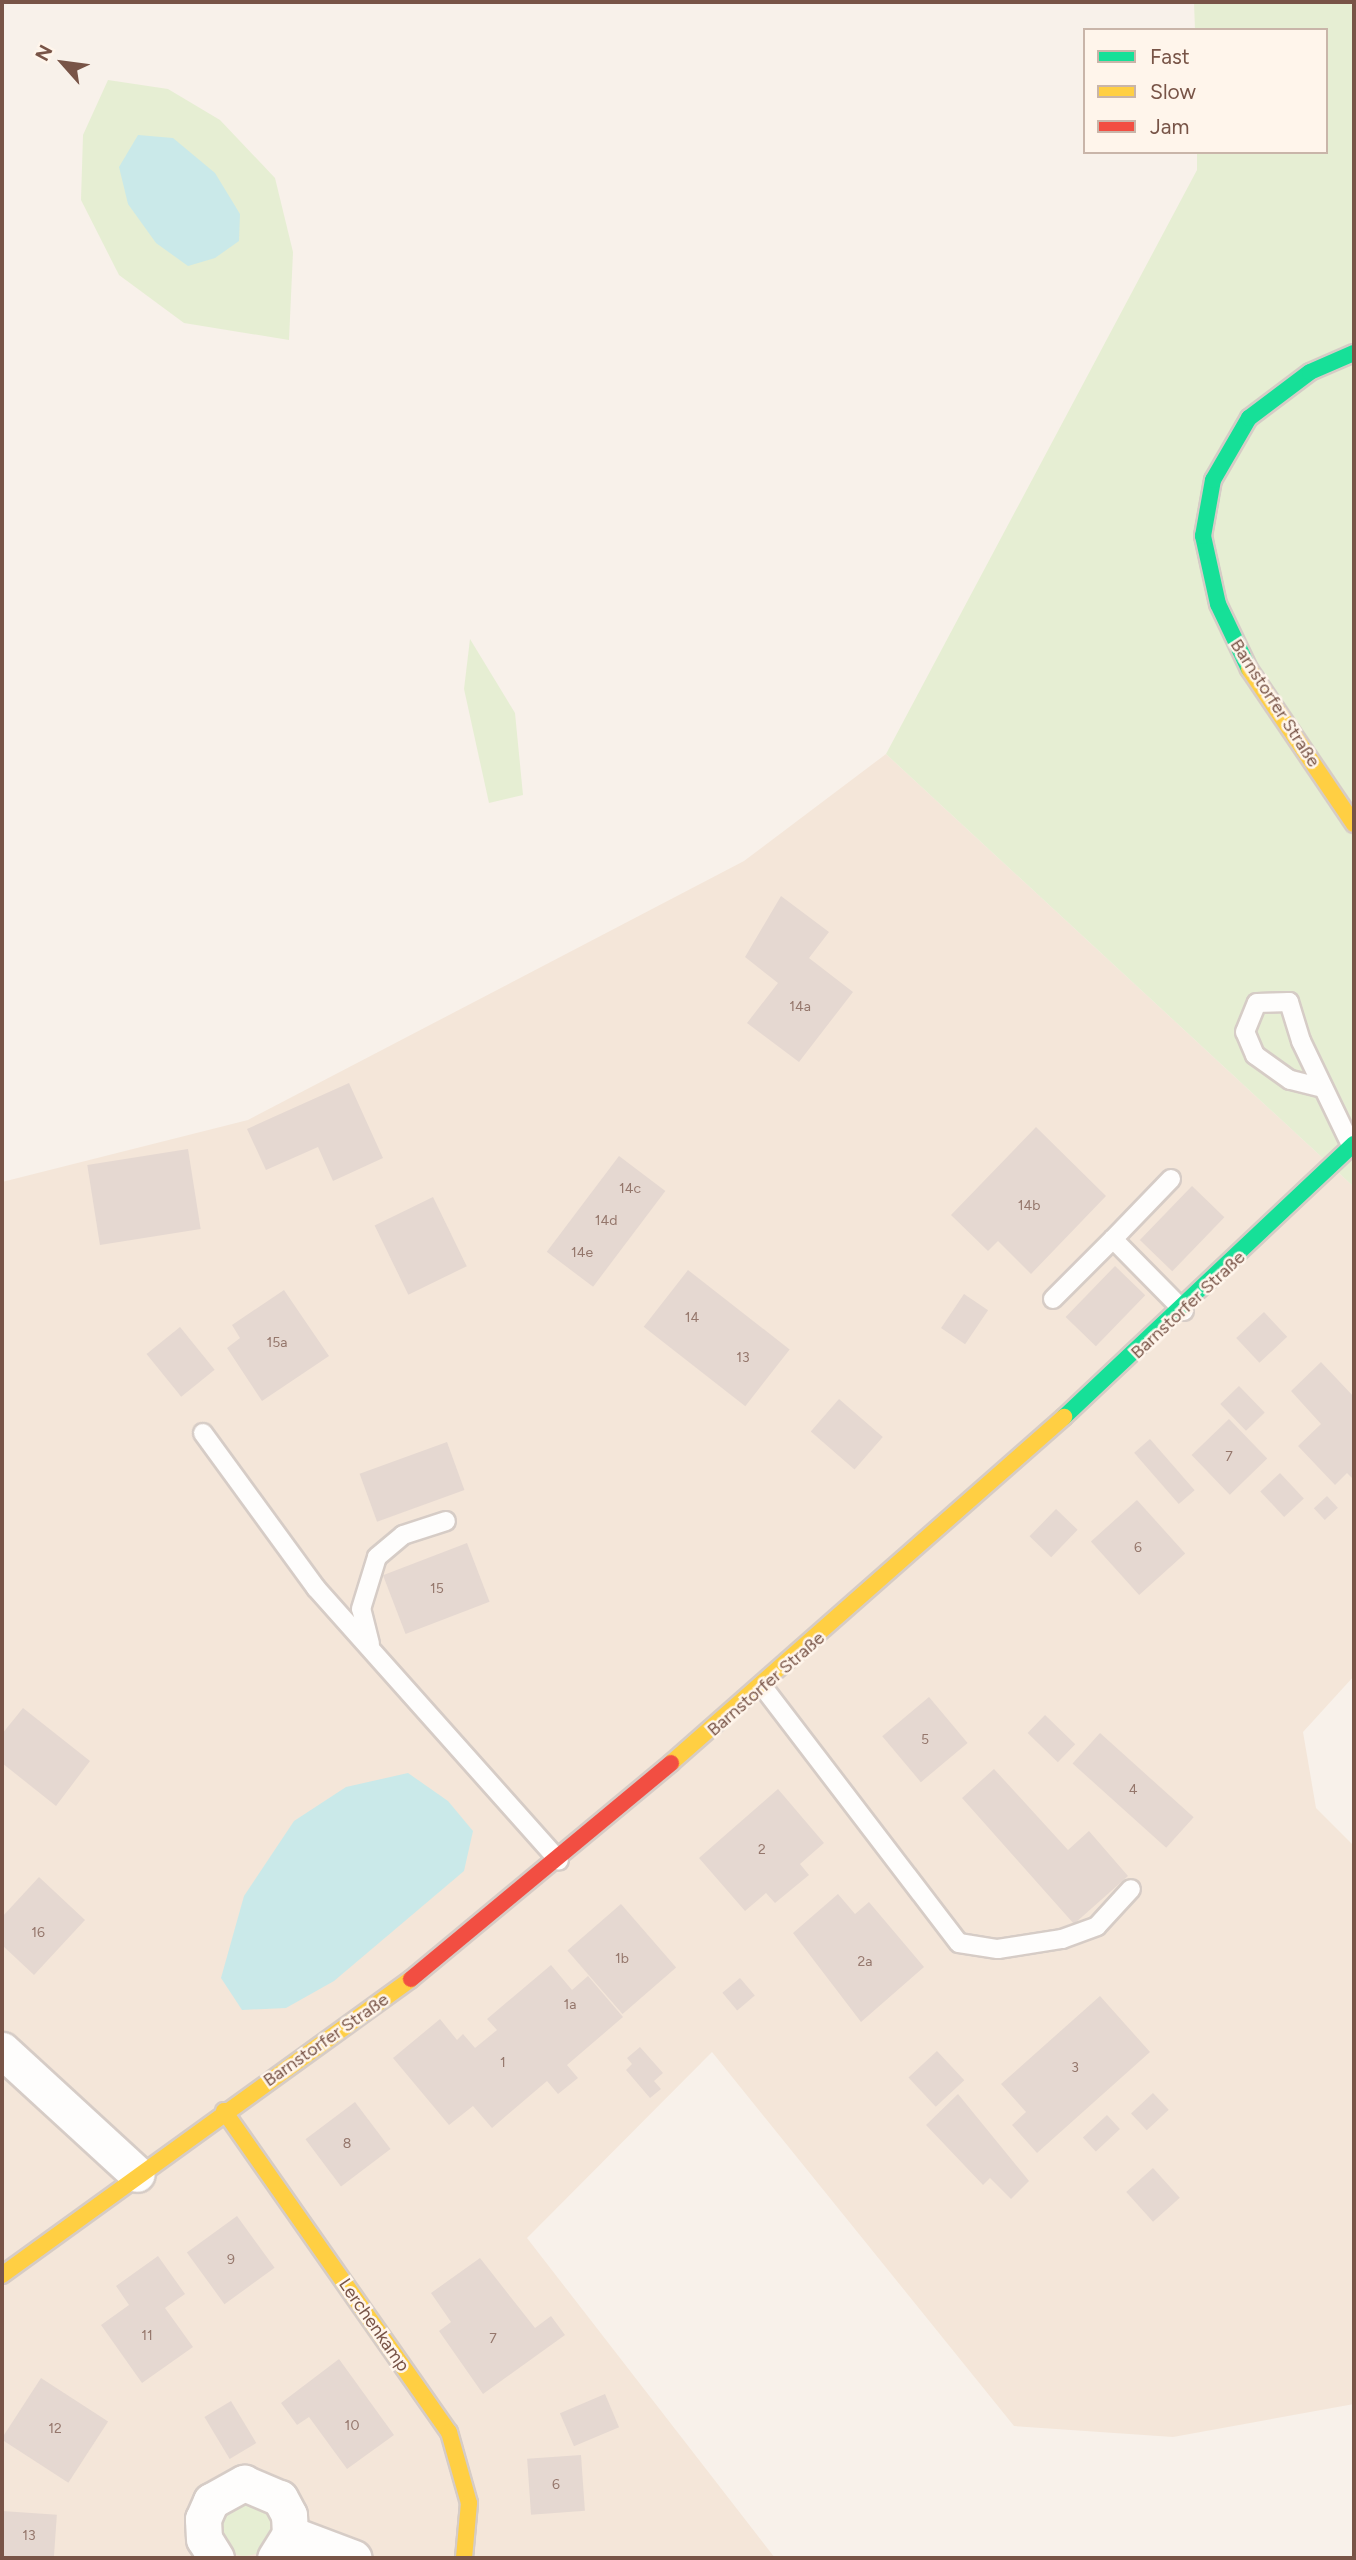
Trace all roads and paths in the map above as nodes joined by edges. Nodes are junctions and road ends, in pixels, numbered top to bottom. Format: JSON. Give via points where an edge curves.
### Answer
{"nodes":[{"id":1,"x":1354,"y":353,"type":"edge"},
{"id":2,"x":1354,"y":824,"type":"edge"},
{"id":3,"x":1323,"y":1088,"type":"junction"},
{"id":4,"x":1353,"y":1145,"type":"edge"},
{"id":5,"x":1171,"y":1179,"type":"dead end"},
{"id":6,"x":1113,"y":1239,"type":"junction"},
{"id":7,"x":1052,"y":1299,"type":"dead end"},
{"id":8,"x":1184,"y":1311,"type":"junction"},
{"id":9,"x":203,"y":1433,"type":"dead end"},
{"id":10,"x":446,"y":1521,"type":"dead end"},
{"id":11,"x":372,"y":1651,"type":"junction"},
{"id":12,"x":763,"y":1687,"type":"junction"},
{"id":13,"x":559,"y":1861,"type":"junction"},
{"id":14,"x":1131,"y":1889,"type":"dead end"},
{"id":15,"x":2,"y":2050,"type":"edge"},
{"id":16,"x":224,"y":2111,"type":"junction"},
{"id":17,"x":137,"y":2174,"type":"junction"},
{"id":18,"x":2,"y":2275,"type":"edge"},
{"id":19,"x":283,"y":2546,"type":"edge"},
{"id":20,"x":216,"y":2558,"type":"edge"},
{"id":21,"x":354,"y":2558,"type":"edge"},
{"id":22,"x":464,"y":2558,"type":"edge"}],
"edges":[{"from":1,"to":2,"type":"street","name":"Barnstorfer Straße","via":[[1301,378],[1249,418],[1213,480],[1203,536],[1218,604],[1245,663]]},
{"from":3,"to":3,"type":"lane","via":[[1290,1080],[1255,1055],[1245,1032],[1257,1003],[1289,1002]]},
{"from":3,"to":4,"type":"lane"},
{"from":4,"to":8,"type":"street","name":"Barnstorfer Straße"},
{"from":5,"to":6,"type":"lane"},
{"from":6,"to":7,"type":"lane"},
{"from":6,"to":8,"type":"lane"},
{"from":8,"to":12,"type":"street","name":"Barnstorfer Straße"},
{"from":9,"to":11,"type":"lane","via":[[316,1588]]},
{"from":10,"to":11,"type":"lane","via":[[403,1535],[377,1557],[361,1609]]},
{"from":11,"to":13,"type":"lane"},
{"from":12,"to":13,"type":"street","name":"Barnstorfer Straße"},
{"from":12,"to":14,"type":"lane","via":[[960,1943],[998,1949],[1062,1939],[1097,1926]]},
{"from":13,"to":16,"type":"street","name":"Barnstorfer Straße","via":[[390,1997]]},
{"from":15,"to":17,"type":"street"},
{"from":16,"to":17,"type":"street","name":"Barnstorfer Straße"},
{"from":16,"to":22,"type":"street","name":"Lerchenkamp","via":[[449,2432],[469,2503]]},
{"from":17,"to":18,"type":"street","name":"Barnstorfer Straße"},
{"from":19,"to":20,"type":"street","via":[[279,2498],[244,2483],[226,2488],[203,2519],[205,2539]]},
{"from":19,"to":21,"type":"street"}]}
